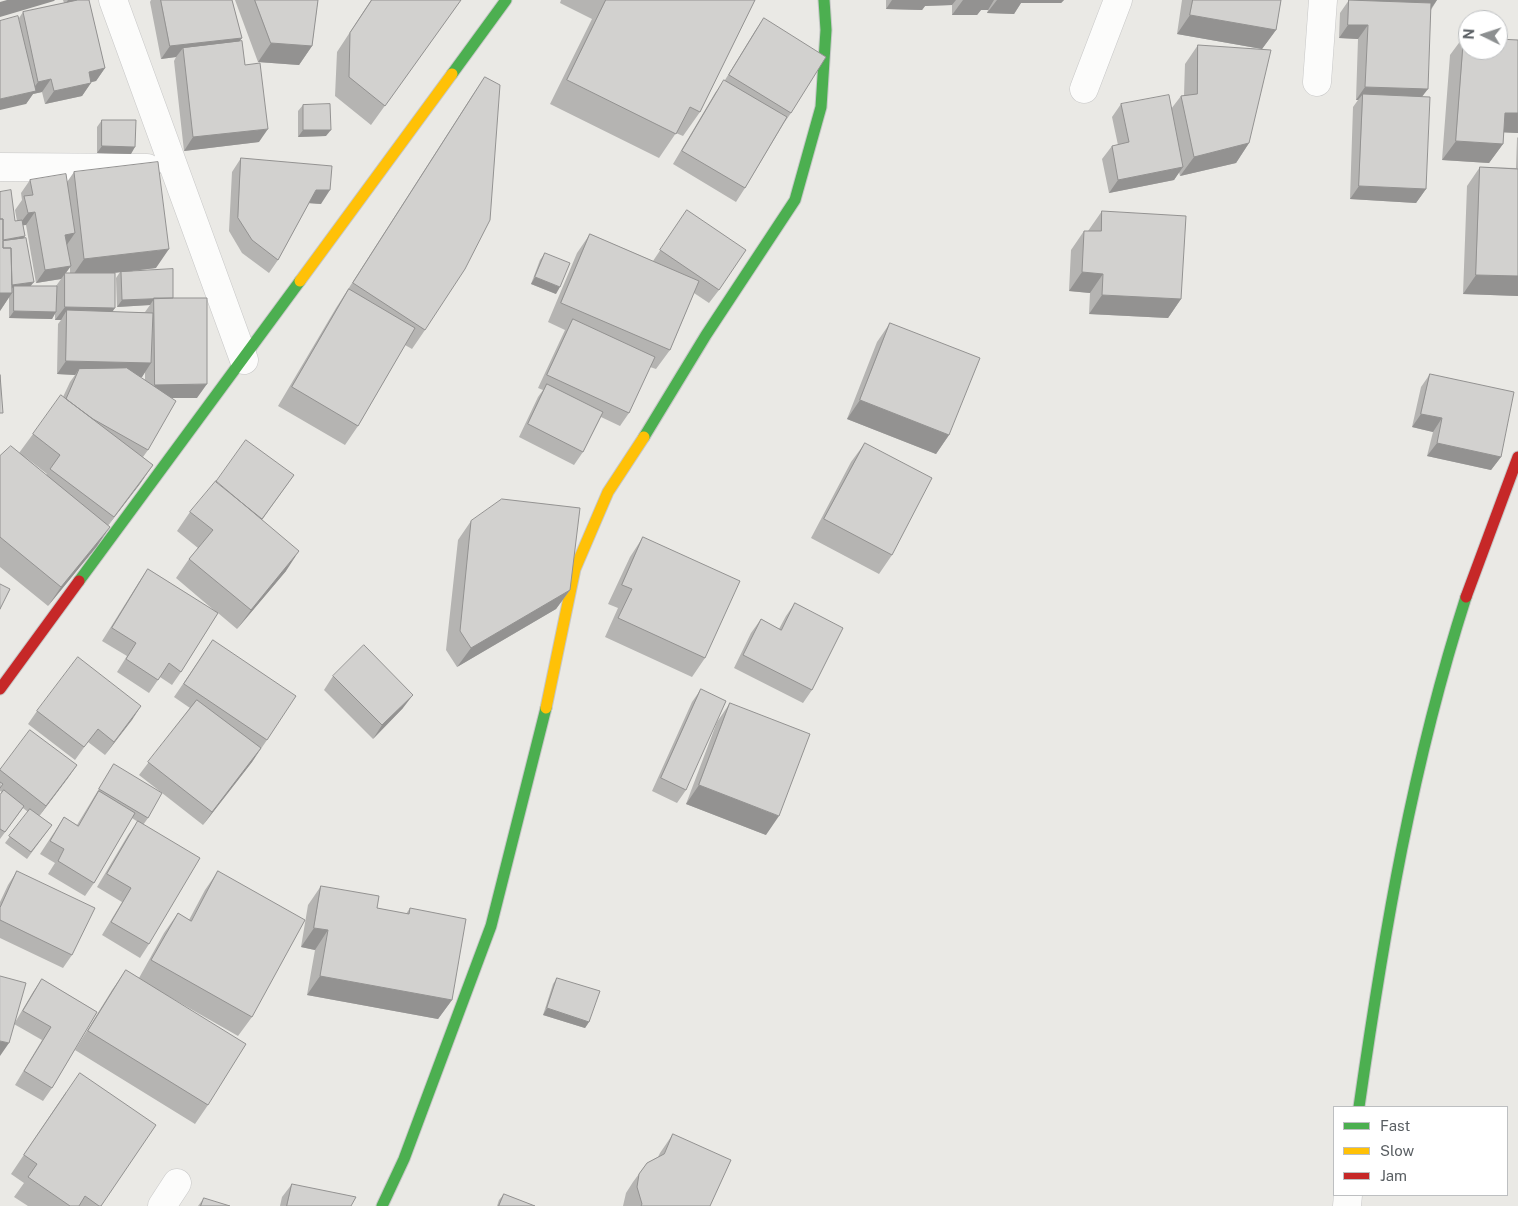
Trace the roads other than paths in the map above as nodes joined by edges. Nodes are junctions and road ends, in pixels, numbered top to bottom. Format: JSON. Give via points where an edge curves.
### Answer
{"nodes":[{"id":1,"x":113,"y":0,"type":"edge"},
{"id":2,"x":506,"y":0,"type":"edge"},
{"id":3,"x":824,"y":0,"type":"edge"},
{"id":4,"x":1118,"y":0,"type":"edge"},
{"id":5,"x":1323,"y":0,"type":"edge"},
{"id":6,"x":1317,"y":82,"type":"dead end"},
{"id":7,"x":1084,"y":89,"type":"dead end"},
{"id":8,"x":0,"y":167,"type":"edge"},
{"id":9,"x":176,"y":168,"type":"junction"},
{"id":10,"x":244,"y":360,"type":"junction"},
{"id":11,"x":1518,"y":457,"type":"edge"},
{"id":12,"x":0,"y":690,"type":"edge"},
{"id":13,"x":1360,"y":1106,"type":"edge"},
{"id":14,"x":177,"y":1183,"type":"dead end"},
{"id":15,"x":162,"y":1206,"type":"edge"},
{"id":16,"x":382,"y":1206,"type":"edge"}],
"edges":[{"from":1,"to":9,"type":"street"},
{"from":2,"to":10,"type":"street"},
{"from":3,"to":16,"type":"street","via":[[826,30],[821,107],[795,200],[608,492],[575,569],[539,744],[492,926],[404,1160]]},
{"from":4,"to":7,"type":"street"},
{"from":5,"to":6,"type":"street"},
{"from":8,"to":9,"type":"street"},
{"from":9,"to":10,"type":"street"},
{"from":10,"to":12,"type":"street"},
{"from":11,"to":13,"type":"street","via":[[1467,593],[1436,698],[1402,842]]},
{"from":14,"to":15,"type":"street"}]}
